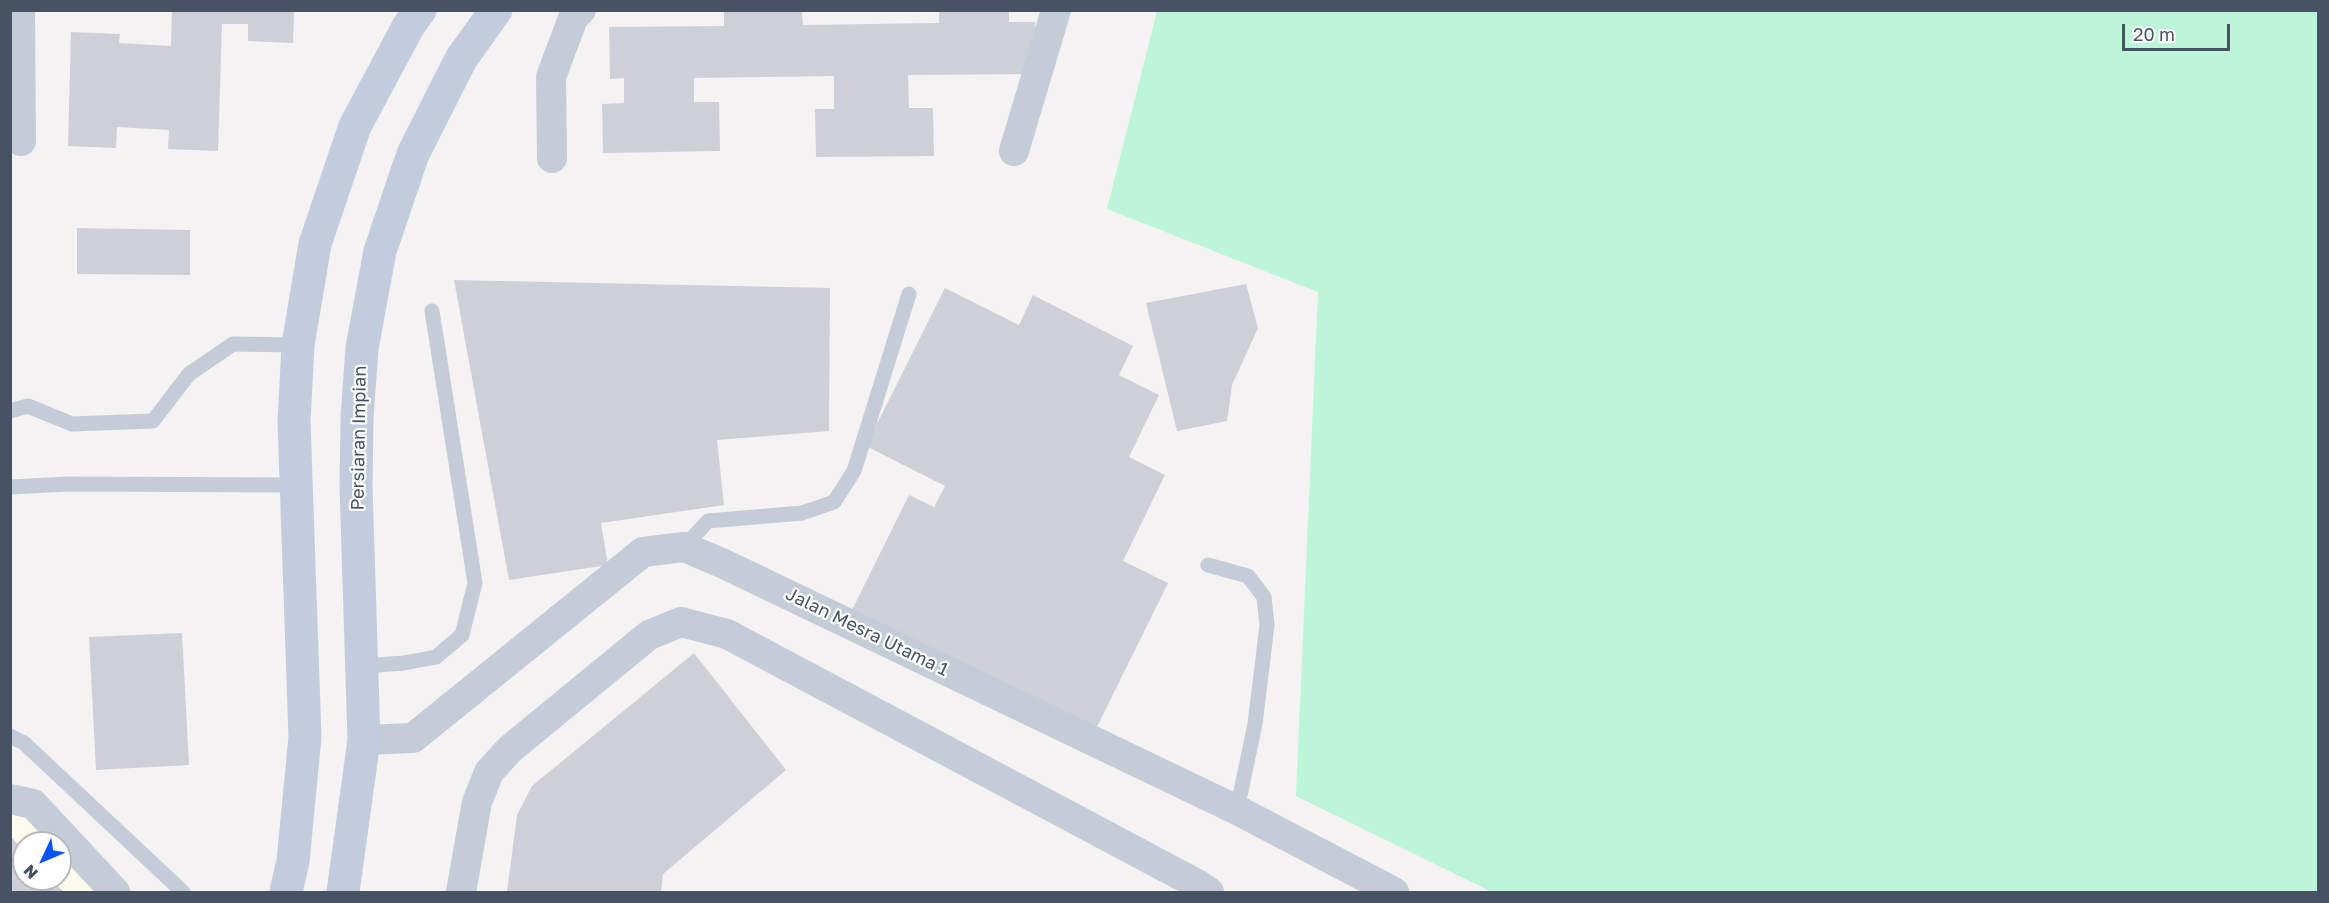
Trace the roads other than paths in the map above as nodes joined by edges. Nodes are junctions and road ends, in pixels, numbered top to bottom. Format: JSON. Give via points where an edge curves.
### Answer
{"nodes":[{"id":1,"x":20,"y":10,"type":"edge"},
{"id":2,"x":420,"y":10,"type":"edge"},
{"id":3,"x":496,"y":10,"type":"edge"},
{"id":4,"x":581,"y":10,"type":"edge"},
{"id":5,"x":1056,"y":10,"type":"edge"},
{"id":6,"x":21,"y":141,"type":"dead end"},
{"id":7,"x":1014,"y":150,"type":"dead end"},
{"id":8,"x":552,"y":158,"type":"dead end"},
{"id":9,"x":909,"y":294,"type":"dead end"},
{"id":10,"x":432,"y":310,"type":"dead end"},
{"id":11,"x":298,"y":345,"type":"junction"},
{"id":12,"x":10,"y":411,"type":"edge"},
{"id":13,"x":296,"y":485,"type":"junction"},
{"id":14,"x":10,"y":487,"type":"edge"},
{"id":15,"x":684,"y":547,"type":"junction"},
{"id":16,"x":1208,"y":565,"type":"dead end"},
{"id":17,"x":363,"y":666,"type":"junction"},
{"id":18,"x":10,"y":736,"type":"edge"},
{"id":19,"x":364,"y":740,"type":"junction"},
{"id":20,"x":10,"y":799,"type":"edge"},
{"id":21,"x":1238,"y":810,"type":"junction"},
{"id":22,"x":115,"y":892,"type":"edge"},
{"id":23,"x":183,"y":892,"type":"edge"},
{"id":24,"x":286,"y":892,"type":"edge"},
{"id":25,"x":343,"y":892,"type":"edge"},
{"id":26,"x":461,"y":892,"type":"edge"},
{"id":27,"x":1209,"y":892,"type":"edge"},
{"id":28,"x":1395,"y":892,"type":"edge"}],
"edges":[{"from":1,"to":6,"type":"street"},
{"from":2,"to":11,"type":"street","via":[[355,126],[315,244]]},
{"from":3,"to":17,"type":"street","name":"Persiaran Impian","via":[[461,59],[413,154],[381,251],[362,348],[357,418]]},
{"from":4,"to":8,"type":"street","via":[[573,18],[550,77]]},
{"from":5,"to":7,"type":"street"},
{"from":9,"to":15,"type":"lane","via":[[855,471],[834,502],[802,513],[708,520]]},
{"from":10,"to":17,"type":"lane","via":[[475,583],[462,634],[436,657]]},
{"from":11,"to":12,"type":"lane","via":[[233,344],[189,375],[153,421],[72,424],[28,406]]},
{"from":11,"to":13,"type":"street"},
{"from":13,"to":14,"type":"lane"},
{"from":13,"to":24,"type":"street","via":[[305,737],[293,861]]},
{"from":15,"to":19,"type":"street","name":"Jalan Mesra Utama 1","via":[[643,552],[413,738]]},
{"from":15,"to":21,"type":"street","name":"Jalan Mesra Utama 1"},
{"from":16,"to":21,"type":"lane","via":[[1248,576],[1264,597],[1267,625],[1255,724]]},
{"from":17,"to":19,"type":"street","name":"Persiaran Impian"},
{"from":18,"to":23,"type":"lane","via":[[24,743]]},
{"from":19,"to":25,"type":"street","name":"Persiaran Impian"},
{"from":20,"to":22,"type":"street","via":[[33,804]]},
{"from":21,"to":28,"type":"street","name":"Jalan Mesra Utama 1"},
{"from":26,"to":27,"type":"street","via":[[477,802],[489,772],[510,749],[649,635],[681,622],[727,634]]}]}
